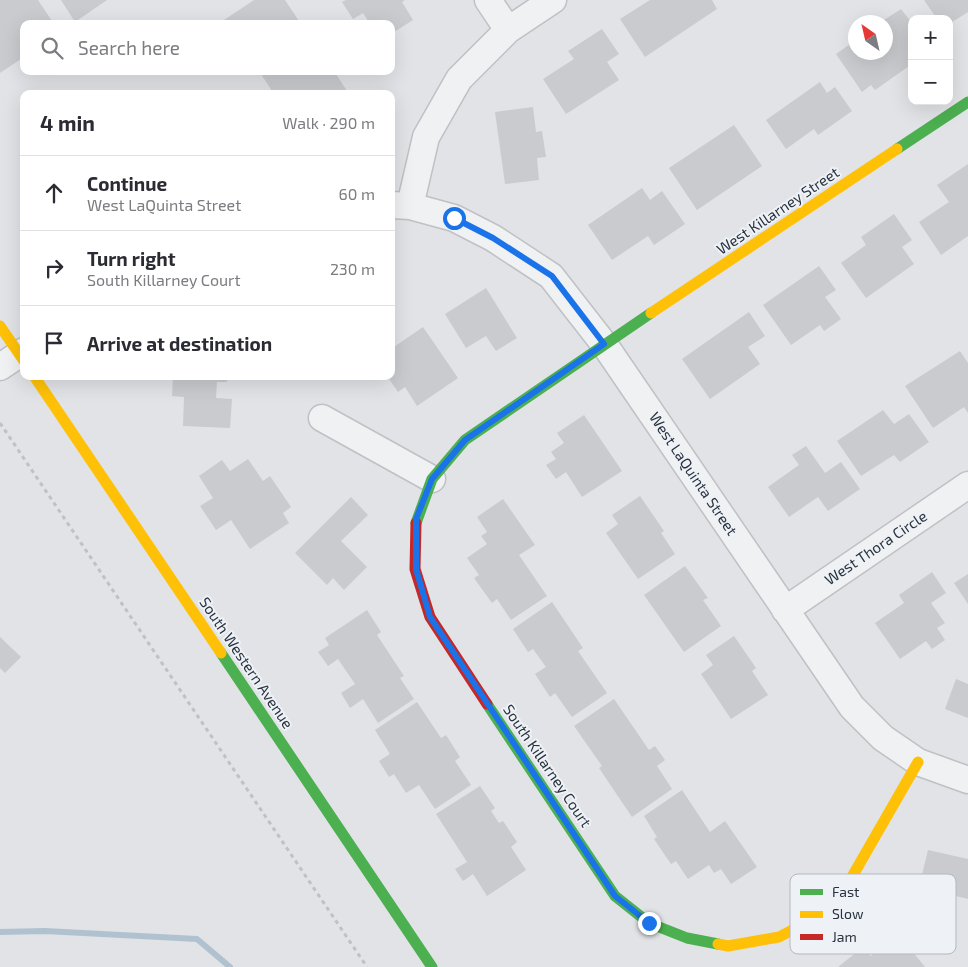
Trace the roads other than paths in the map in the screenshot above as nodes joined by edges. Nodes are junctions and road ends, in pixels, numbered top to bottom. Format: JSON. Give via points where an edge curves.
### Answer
{"nodes":[{"id":1,"x":488,"y":0,"type":"edge"},
{"id":2,"x":553,"y":0,"type":"edge"},
{"id":3,"x":508,"y":30,"type":"junction"},
{"id":4,"x":968,"y":102,"type":"edge"},
{"id":5,"x":401,"y":206,"type":"edge"},
{"id":6,"x":0,"y":326,"type":"edge"},
{"id":7,"x":604,"y":344,"type":"junction"},
{"id":8,"x":17,"y":358,"type":"edge"},
{"id":9,"x":37,"y":380,"type":"edge"},
{"id":10,"x":322,"y":418,"type":"dead end"},
{"id":11,"x":432,"y":479,"type":"junction"},
{"id":12,"x":968,"y":486,"type":"edge"},
{"id":13,"x":785,"y":610,"type":"junction"},
{"id":14,"x":918,"y":762,"type":"junction"},
{"id":15,"x":968,"y":780,"type":"edge"},
{"id":16,"x":854,"y":874,"type":"edge"},
{"id":17,"x":790,"y":931,"type":"edge"},
{"id":18,"x":432,"y":967,"type":"edge"}],
"edges":[{"from":1,"to":3,"type":"street"},
{"from":2,"to":3,"type":"street"},
{"from":3,"to":5,"type":"street","via":[[459,79],[426,137]]},
{"from":4,"to":7,"type":"street","name":"West Killarney Street"},
{"from":5,"to":7,"type":"street","name":"West LaQuinta Street","via":[[454,218],[493,238],[552,276]]},
{"from":6,"to":8,"type":"street"},
{"from":7,"to":11,"type":"street","name":"South Killarney Court","via":[[465,440]]},
{"from":7,"to":13,"type":"street","name":"West LaQuinta Street"},
{"from":9,"to":18,"type":"street","name":"South Western Avenue"},
{"from":10,"to":11,"type":"street"},
{"from":11,"to":17,"type":"street","name":"South Killarney Court","via":[[416,519],[416,569],[430,617],[615,896],[649,923],[687,938],[728,946],[779,937]]},
{"from":12,"to":13,"type":"street","name":"West Thora Circle"},
{"from":13,"to":14,"type":"street","name":"West LaQuinta Street","via":[[852,706],[883,738]]},
{"from":14,"to":15,"type":"street","name":"West LaQuinta Street"},
{"from":14,"to":16,"type":"street","name":"South Killarney Court"}]}
